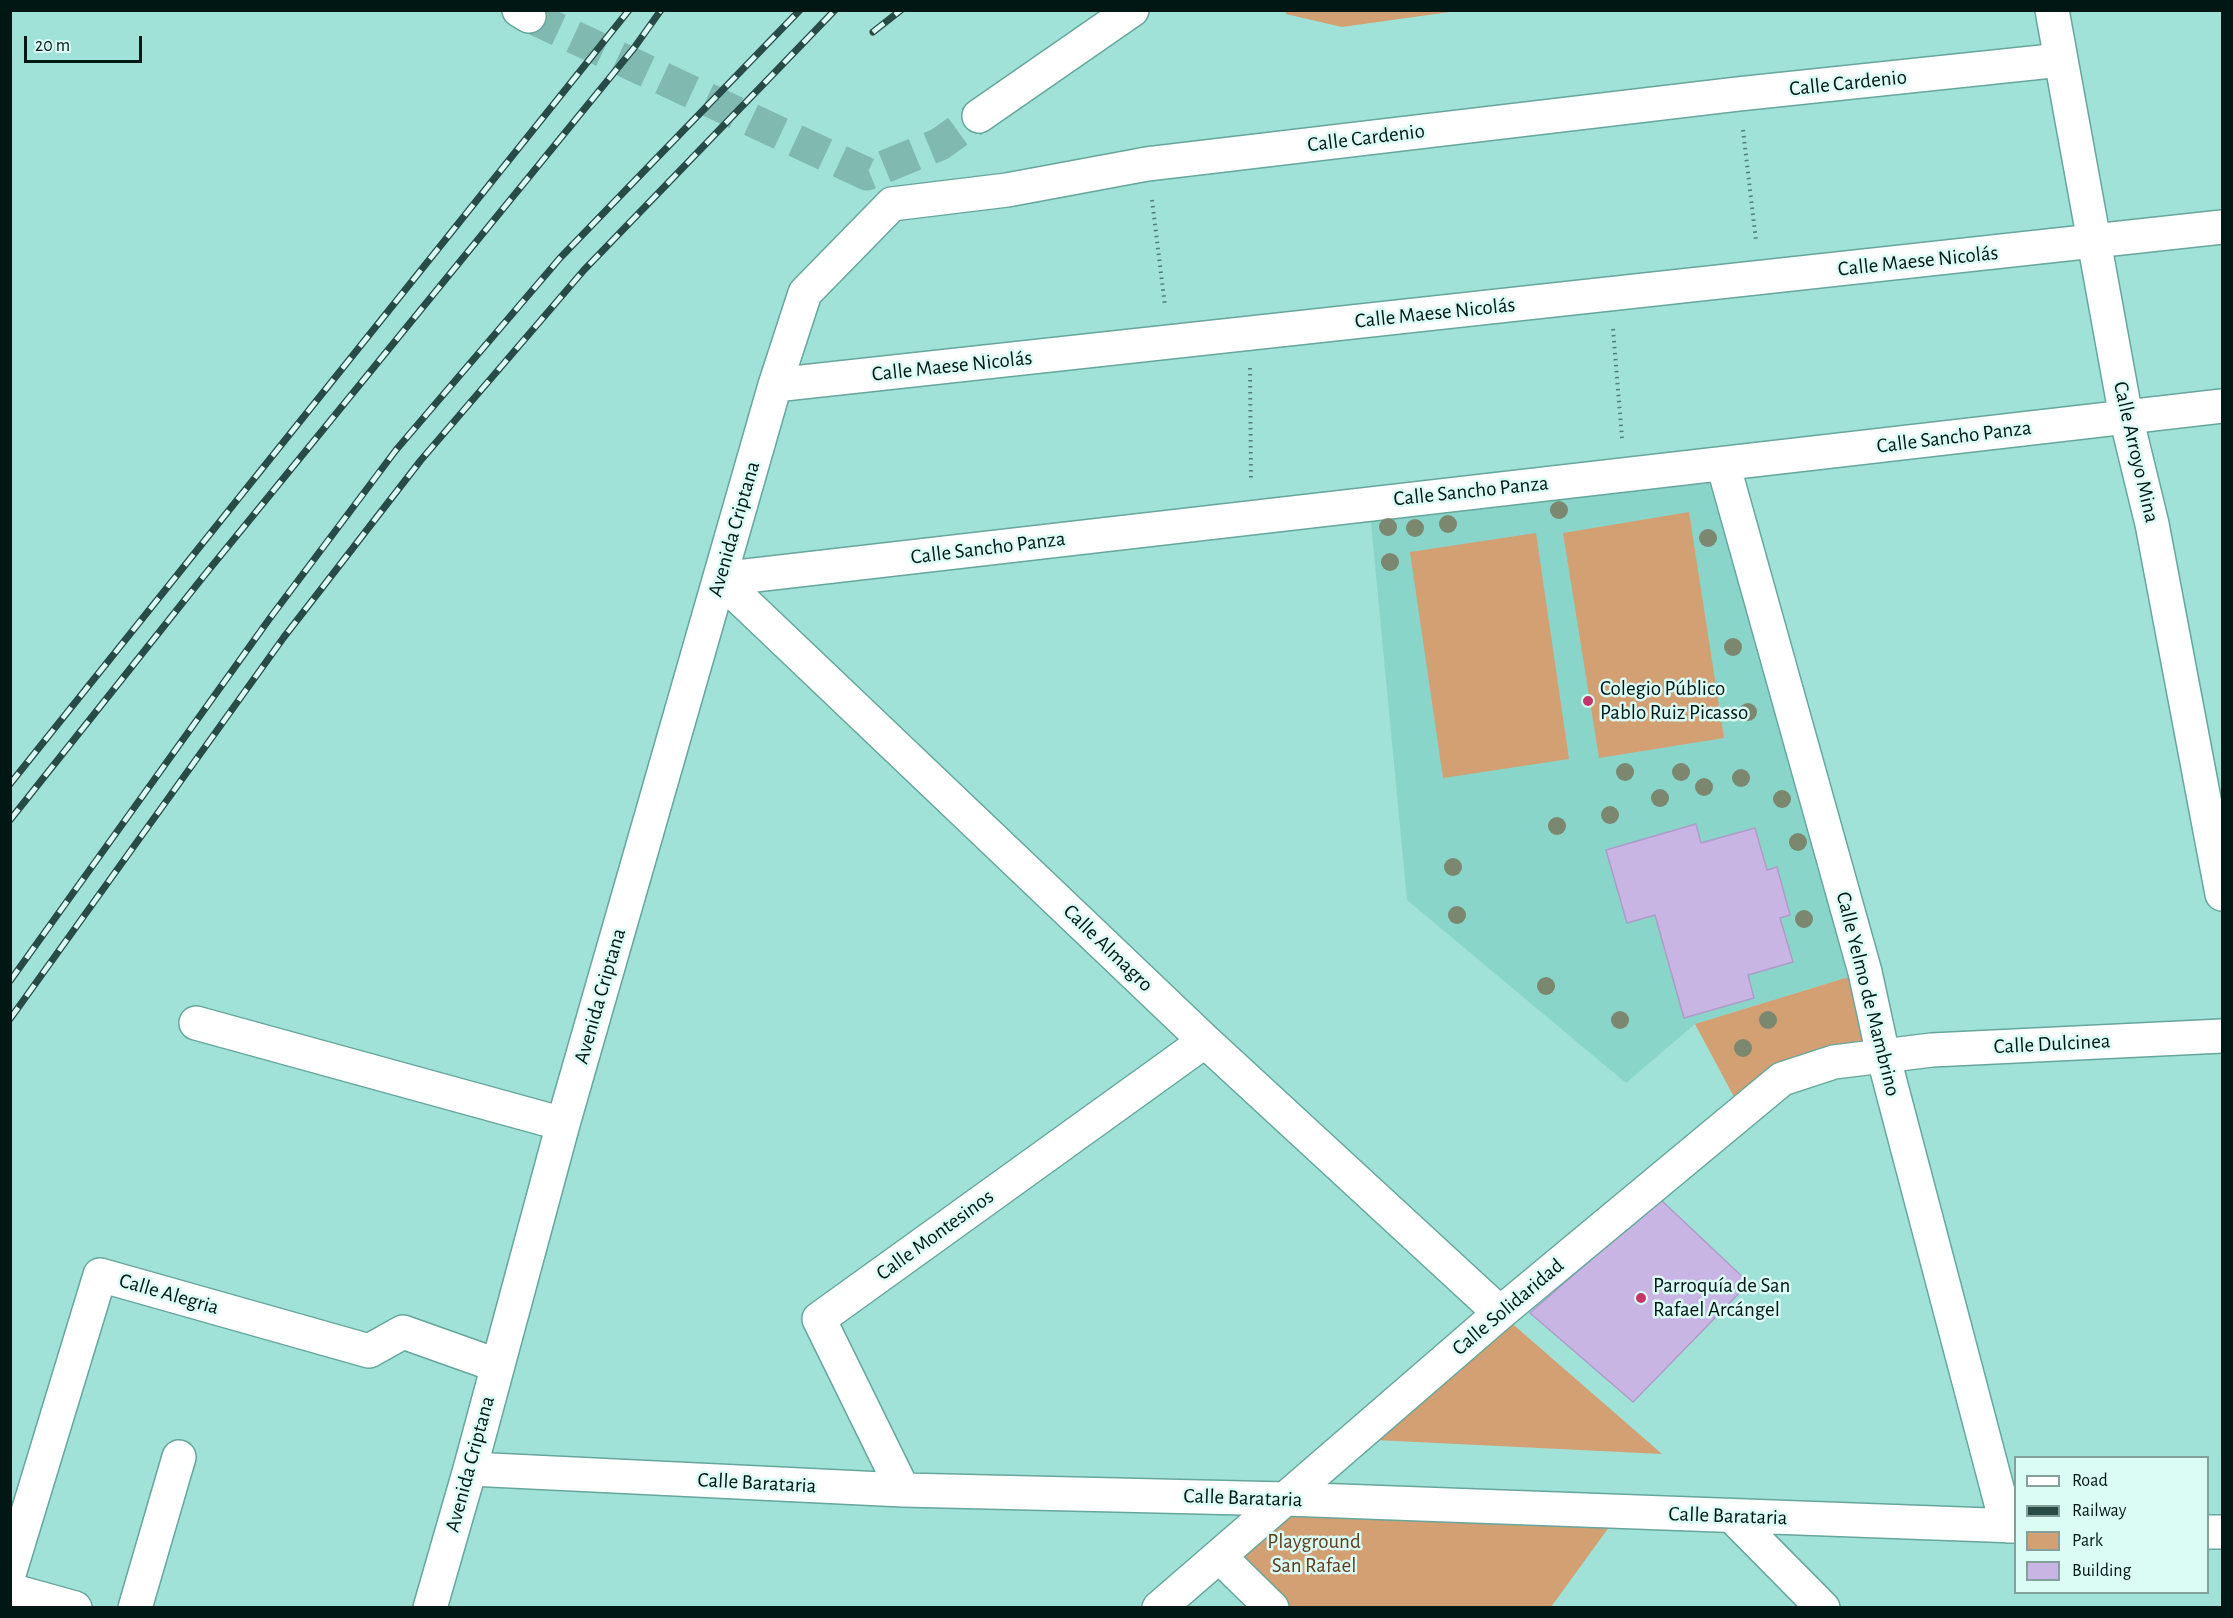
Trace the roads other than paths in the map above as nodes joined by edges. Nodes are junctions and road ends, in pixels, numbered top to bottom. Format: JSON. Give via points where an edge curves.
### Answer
{"nodes":[{"id":1,"x":1132,"y":10,"type":"edge"},
{"id":2,"x":2052,"y":10,"type":"edge"},
{"id":3,"x":2061,"y":60,"type":"junction"},
{"id":4,"x":979,"y":116,"type":"tunnel mouth"},
{"id":5,"x":2223,"y":227,"type":"edge"},
{"id":6,"x":2094,"y":241,"type":"junction"},
{"id":7,"x":775,"y":385,"type":"junction"},
{"id":8,"x":2223,"y":406,"type":"edge"},
{"id":9,"x":2126,"y":417,"type":"junction"},
{"id":10,"x":1723,"y":464,"type":"junction"},
{"id":11,"x":720,"y":579,"type":"junction"},
{"id":12,"x":2208,"y":740,"type":"edge"},
{"id":13,"x":2223,"y":894,"type":"edge"},
{"id":14,"x":196,"y":1023,"type":"dead end"},
{"id":15,"x":2223,"y":1036,"type":"edge"},
{"id":16,"x":1205,"y":1041,"type":"junction"},
{"id":17,"x":1882,"y":1055,"type":"junction"},
{"id":18,"x":563,"y":1124,"type":"junction"},
{"id":19,"x":1500,"y":1312,"type":"junction"},
{"id":20,"x":496,"y":1365,"type":"junction"},
{"id":21,"x":179,"y":1457,"type":"dead end"},
{"id":22,"x":470,"y":1469,"type":"junction"},
{"id":23,"x":903,"y":1490,"type":"junction"},
{"id":24,"x":1286,"y":1499,"type":"junction"},
{"id":25,"x":1732,"y":1516,"type":"junction"},
{"id":26,"x":2011,"y":1526,"type":"edge"},
{"id":27,"x":1219,"y":1556,"type":"junction"},
{"id":28,"x":10,"y":1571,"type":"edge"},
{"id":29,"x":10,"y":1590,"type":"edge"},
{"id":30,"x":75,"y":1608,"type":"edge"},
{"id":31,"x":135,"y":1608,"type":"edge"},
{"id":32,"x":430,"y":1608,"type":"edge"},
{"id":33,"x":1159,"y":1608,"type":"edge"},
{"id":34,"x":1272,"y":1608,"type":"edge"},
{"id":35,"x":1823,"y":1608,"type":"edge"}],
"edges":[{"from":1,"to":4,"type":"street"},
{"from":2,"to":3,"type":"street","name":"Calle Arroyo Mina"},
{"from":3,"to":6,"type":"street","name":"Calle Arroyo Mina"},
{"from":3,"to":7,"type":"street","name":"Calle Cardenio","via":[[1147,164],[1007,190],[892,204],[805,293]]},
{"from":5,"to":6,"type":"street","name":"Calle Maese Nicolás"},
{"from":6,"to":7,"type":"street","name":"Calle Maese Nicolás"},
{"from":6,"to":9,"type":"street","name":"Calle Arroyo Mina"},
{"from":7,"to":11,"type":"street","name":"Avenida Criptana"},
{"from":8,"to":9,"type":"street","name":"Calle Sancho Panza"},
{"from":9,"to":10,"type":"street","name":"Calle Sancho Panza"},
{"from":9,"to":12,"type":"street","name":"Calle Arroyo Mina"},
{"from":10,"to":11,"type":"street","name":"Calle Sancho Panza"},
{"from":10,"to":17,"type":"street","name":"Calle Yelmo de Mambrino","via":[[1865,972]]},
{"from":11,"to":16,"type":"street","name":"Calle Almagro"},
{"from":11,"to":18,"type":"street","name":"Avenida Criptana"},
{"from":12,"to":13,"type":"street","name":"Calle Arroyo Mina"},
{"from":14,"to":18,"type":"street"},
{"from":15,"to":17,"type":"street","name":"Calle Dulcinea"},
{"from":16,"to":19,"type":"street","name":"Calle Almagro"},
{"from":16,"to":23,"type":"street","name":"Calle Montesinos","via":[[819,1319]]},
{"from":17,"to":19,"type":"street","name":"Calle Solidaridad","via":[[1834,1062],[1782,1079]]},
{"from":17,"to":26,"type":"street","name":"Calle Yelmo de Mambrino"},
{"from":18,"to":20,"type":"street","name":"Avenida Criptana"},
{"from":19,"to":24,"type":"street","name":"Calle Solidaridad"},
{"from":20,"to":22,"type":"street","name":"Avenida Criptana"},
{"from":20,"to":28,"type":"street","name":"Calle Alegria","via":[[403,1332],[369,1351],[100,1275]]},
{"from":21,"to":31,"type":"street"},
{"from":22,"to":23,"type":"street","name":"Calle Barataria"},
{"from":22,"to":32,"type":"street","name":"Avenida Criptana"},
{"from":23,"to":24,"type":"street","name":"Calle Barataria"},
{"from":24,"to":25,"type":"street","name":"Calle Barataria"},
{"from":24,"to":27,"type":"street","name":"Calle Solidaridad"},
{"from":25,"to":26,"type":"street","name":"Calle Barataria"},
{"from":25,"to":35,"type":"street"},
{"from":27,"to":33,"type":"street","name":"Calle Solidaridad"},
{"from":27,"to":34,"type":"street"},
{"from":29,"to":30,"type":"street"}]}
